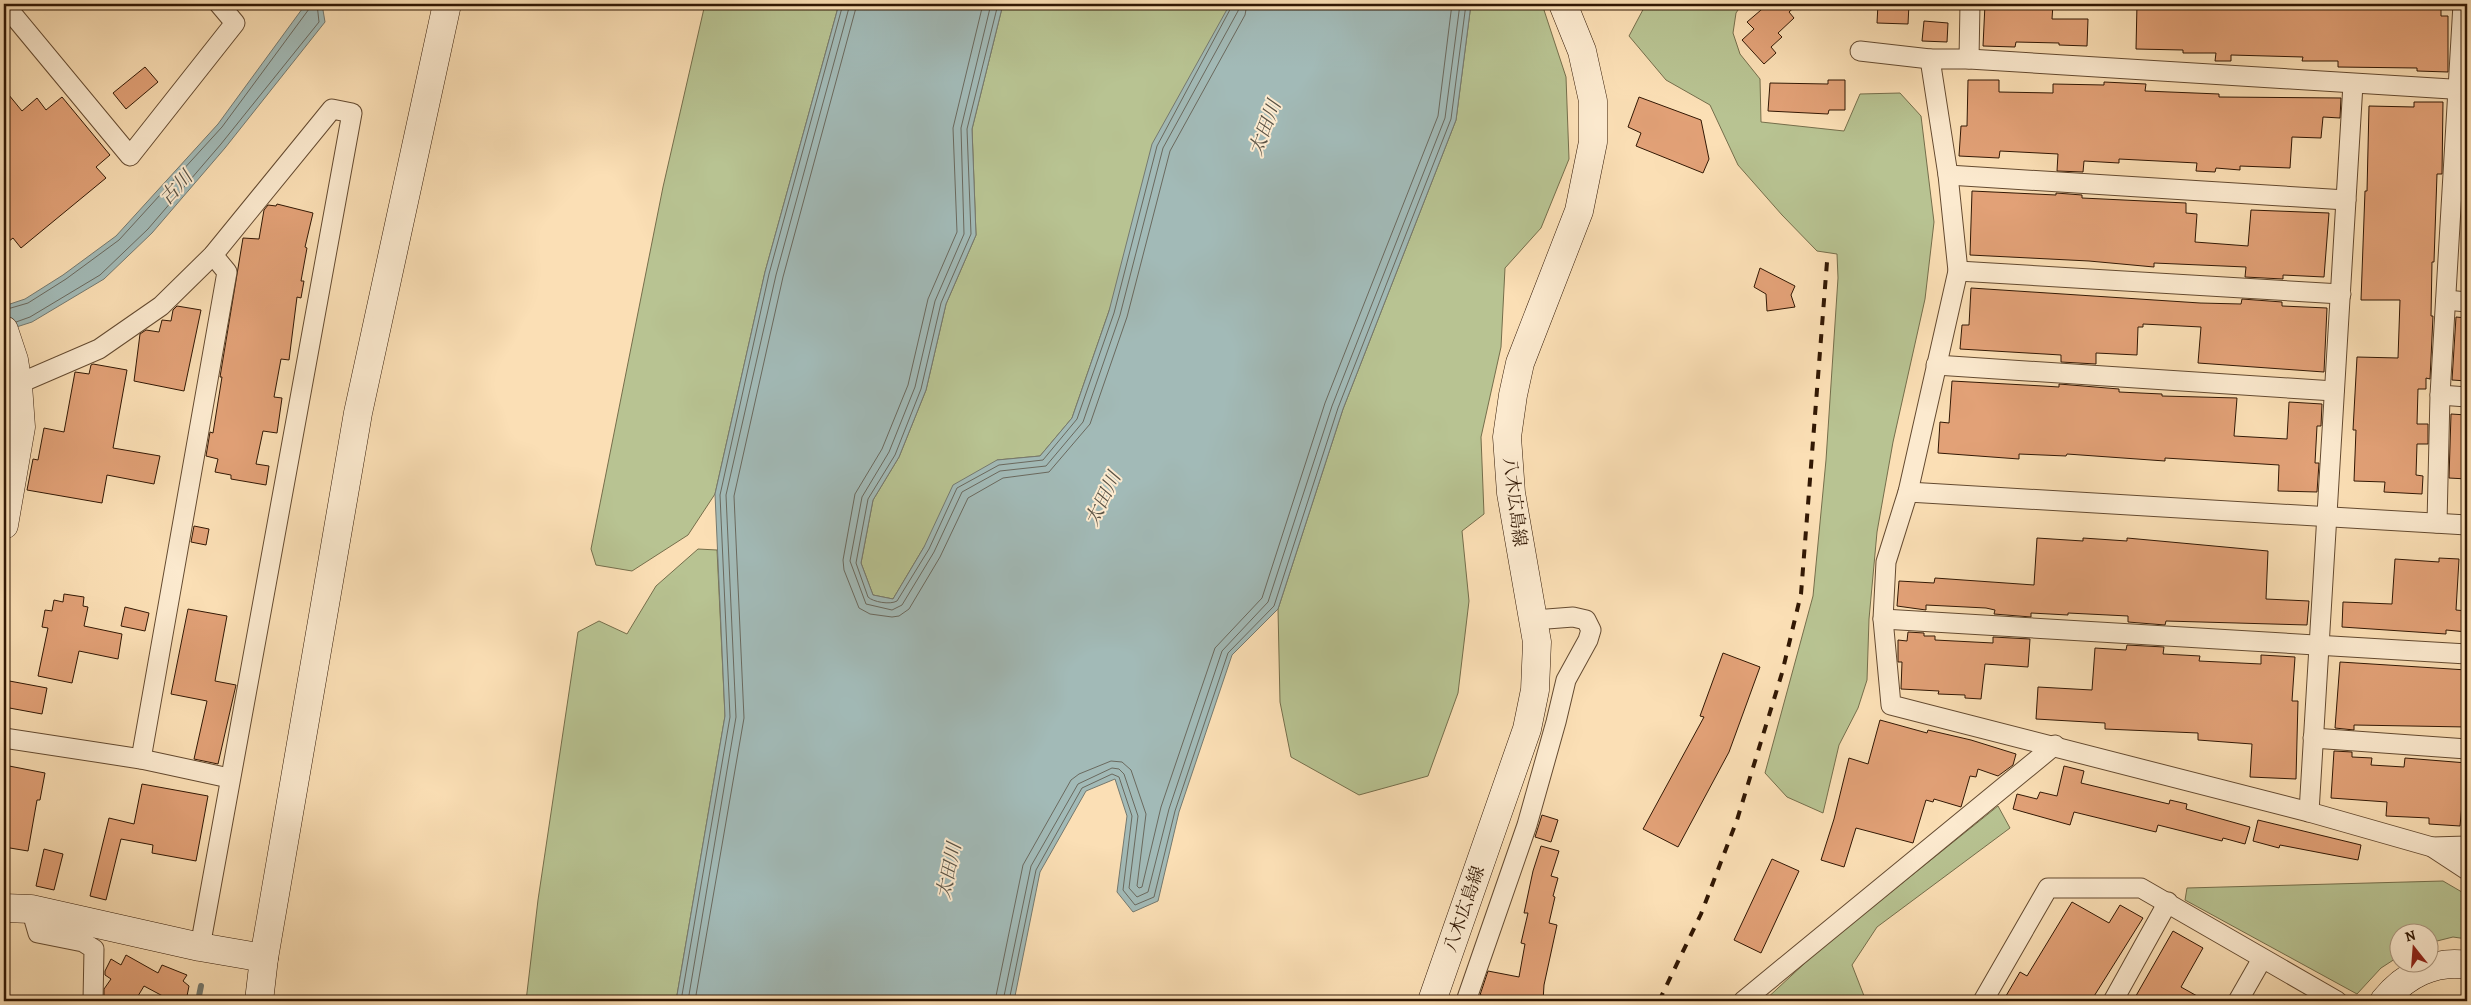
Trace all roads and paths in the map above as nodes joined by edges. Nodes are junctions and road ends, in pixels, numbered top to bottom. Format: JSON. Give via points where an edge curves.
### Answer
{"nodes":[{"id":1,"x":4,"y":4,"type":"edge"},
{"id":2,"x":219,"y":4,"type":"edge"},
{"id":3,"x":447,"y":4,"type":"edge"},
{"id":4,"x":1563,"y":4,"type":"edge"},
{"id":5,"x":1970,"y":4,"type":"edge"},
{"id":6,"x":2463,"y":4,"type":"edge"},
{"id":7,"x":1860,"y":51,"type":"dead end"},
{"id":8,"x":1930,"y":59,"type":"junction"},
{"id":9,"x":1969,"y":59,"type":"junction"},
{"id":10,"x":2353,"y":84,"type":"junction"},
{"id":11,"x":2462,"y":89,"type":"edge"},
{"id":12,"x":1948,"y":175,"type":"junction"},
{"id":13,"x":2460,"y":192,"type":"edge"},
{"id":14,"x":2346,"y":200,"type":"junction"},
{"id":15,"x":213,"y":255,"type":"junction"},
{"id":16,"x":1958,"y":271,"type":"junction"},
{"id":17,"x":2341,"y":294,"type":"junction"},
{"id":18,"x":2446,"y":300,"type":"junction"},
{"id":19,"x":2467,"y":302,"type":"edge"},
{"id":20,"x":4,"y":330,"type":"edge"},
{"id":21,"x":1936,"y":364,"type":"junction"},
{"id":22,"x":12,"y":378,"type":"edge"},
{"id":23,"x":2334,"y":390,"type":"junction"},
{"id":24,"x":2440,"y":396,"type":"junction"},
{"id":25,"x":2467,"y":397,"type":"edge"},
{"id":26,"x":1908,"y":492,"type":"junction"},
{"id":27,"x":2327,"y":517,"type":"junction"},
{"id":28,"x":2436,"y":523,"type":"junction"},
{"id":29,"x":4,"y":525,"type":"edge"},
{"id":30,"x":2467,"y":525,"type":"edge"},
{"id":31,"x":1883,"y":619,"type":"junction"},
{"id":32,"x":1534,"y":620,"type":"junction"},
{"id":33,"x":2319,"y":645,"type":"junction"},
{"id":34,"x":2467,"y":654,"type":"edge"},
{"id":35,"x":4,"y":738,"type":"edge"},
{"id":36,"x":2313,"y":738,"type":"junction"},
{"id":37,"x":2055,"y":745,"type":"junction"},
{"id":38,"x":2467,"y":749,"type":"edge"},
{"id":39,"x":141,"y":759,"type":"junction"},
{"id":40,"x":230,"y":778,"type":"junction"},
{"id":41,"x":2309,"y":812,"type":"junction"},
{"id":42,"x":2467,"y":846,"type":"edge"},
{"id":43,"x":2432,"y":847,"type":"junction"},
{"id":44,"x":2467,"y":870,"type":"edge"},
{"id":45,"x":2168,"y":902,"type":"junction"},
{"id":46,"x":4,"y":908,"type":"edge"},
{"id":47,"x":31,"y":910,"type":"junction"},
{"id":48,"x":200,"y":947,"type":"junction"},
{"id":49,"x":264,"y":958,"type":"junction"},
{"id":50,"x":2262,"y":959,"type":"junction"},
{"id":51,"x":2467,"y":965,"type":"edge"},
{"id":52,"x":259,"y":997,"type":"edge"},
{"id":53,"x":93,"y":1001,"type":"edge"},
{"id":54,"x":1432,"y":1001,"type":"edge"},
{"id":55,"x":1466,"y":1001,"type":"edge"},
{"id":56,"x":1743,"y":1001,"type":"edge"},
{"id":57,"x":1983,"y":1001,"type":"edge"},
{"id":58,"x":2113,"y":1001,"type":"edge"},
{"id":59,"x":2238,"y":1001,"type":"edge"},
{"id":60,"x":2336,"y":1001,"type":"edge"},
{"id":61,"x":2384,"y":1001,"type":"edge"}],
"edges":[{"from":1,"to":2,"type":"street","via":[[130,156],[234,23]]},
{"from":3,"to":49,"type":"street","via":[[358,413]]},
{"from":4,"to":32,"type":"street","name":"八木広島線","via":[[1582,51],[1593,101],[1593,142],[1579,211],[1520,363],[1508,428],[1511,493]]},
{"from":5,"to":9,"type":"street"},
{"from":6,"to":11,"type":"street"},
{"from":7,"to":8,"type":"street"},
{"from":8,"to":9,"type":"street"},
{"from":8,"to":12,"type":"street"},
{"from":9,"to":10,"type":"street"},
{"from":10,"to":11,"type":"street"},
{"from":10,"to":14,"type":"street"},
{"from":11,"to":13,"type":"street"},
{"from":12,"to":14,"type":"street"},
{"from":12,"to":16,"type":"street"},
{"from":13,"to":18,"type":"street"},
{"from":14,"to":17,"type":"street"},
{"from":15,"to":22,"type":"street","via":[[161,306],[99,349]]},
{"from":15,"to":39,"type":"street","via":[[227,272]]},
{"from":15,"to":40,"type":"street","via":[[332,109],[352,113]]},
{"from":16,"to":17,"type":"street"},
{"from":16,"to":21,"type":"street"},
{"from":17,"to":23,"type":"street"},
{"from":18,"to":19,"type":"street"},
{"from":18,"to":24,"type":"street"},
{"from":20,"to":22,"type":"street"},
{"from":21,"to":23,"type":"street"},
{"from":21,"to":26,"type":"street"},
{"from":22,"to":29,"type":"street","via":[[21,427]]},
{"from":23,"to":27,"type":"street"},
{"from":24,"to":25,"type":"street"},
{"from":24,"to":28,"type":"street"},
{"from":26,"to":27,"type":"street"},
{"from":26,"to":31,"type":"street","via":[[1886,562]]},
{"from":27,"to":28,"type":"street"},
{"from":27,"to":33,"type":"street"},
{"from":28,"to":30,"type":"street"},
{"from":31,"to":33,"type":"street"},
{"from":31,"to":37,"type":"street","via":[[1891,705]]},
{"from":32,"to":54,"type":"street","name":"八木広島線","via":[[1537,642],[1535,690],[1527,729]]},
{"from":32,"to":55,"type":"street","via":[[1573,617],[1586,620],[1591,630],[1566,680],[1527,825]]},
{"from":33,"to":34,"type":"street"},
{"from":33,"to":36,"type":"street"},
{"from":35,"to":39,"type":"street"},
{"from":36,"to":38,"type":"street"},
{"from":36,"to":41,"type":"street"},
{"from":37,"to":41,"type":"street"},
{"from":37,"to":56,"type":"street"},
{"from":39,"to":40,"type":"street"},
{"from":40,"to":48,"type":"street"},
{"from":41,"to":43,"type":"street"},
{"from":42,"to":43,"type":"street"},
{"from":43,"to":44,"type":"street"},
{"from":45,"to":50,"type":"street"},
{"from":45,"to":57,"type":"street","via":[[2142,888],[2048,888]]},
{"from":45,"to":58,"type":"street"},
{"from":46,"to":47,"type":"street"},
{"from":47,"to":48,"type":"street"},
{"from":47,"to":53,"type":"street","via":[[38,933],[83,942],[94,949]]},
{"from":48,"to":49,"type":"street"},
{"from":49,"to":52,"type":"street"},
{"from":50,"to":59,"type":"street"},
{"from":50,"to":60,"type":"street"},
{"from":51,"to":61,"type":"street","via":[[2452,963],[2421,970],[2394,989]]}]}
